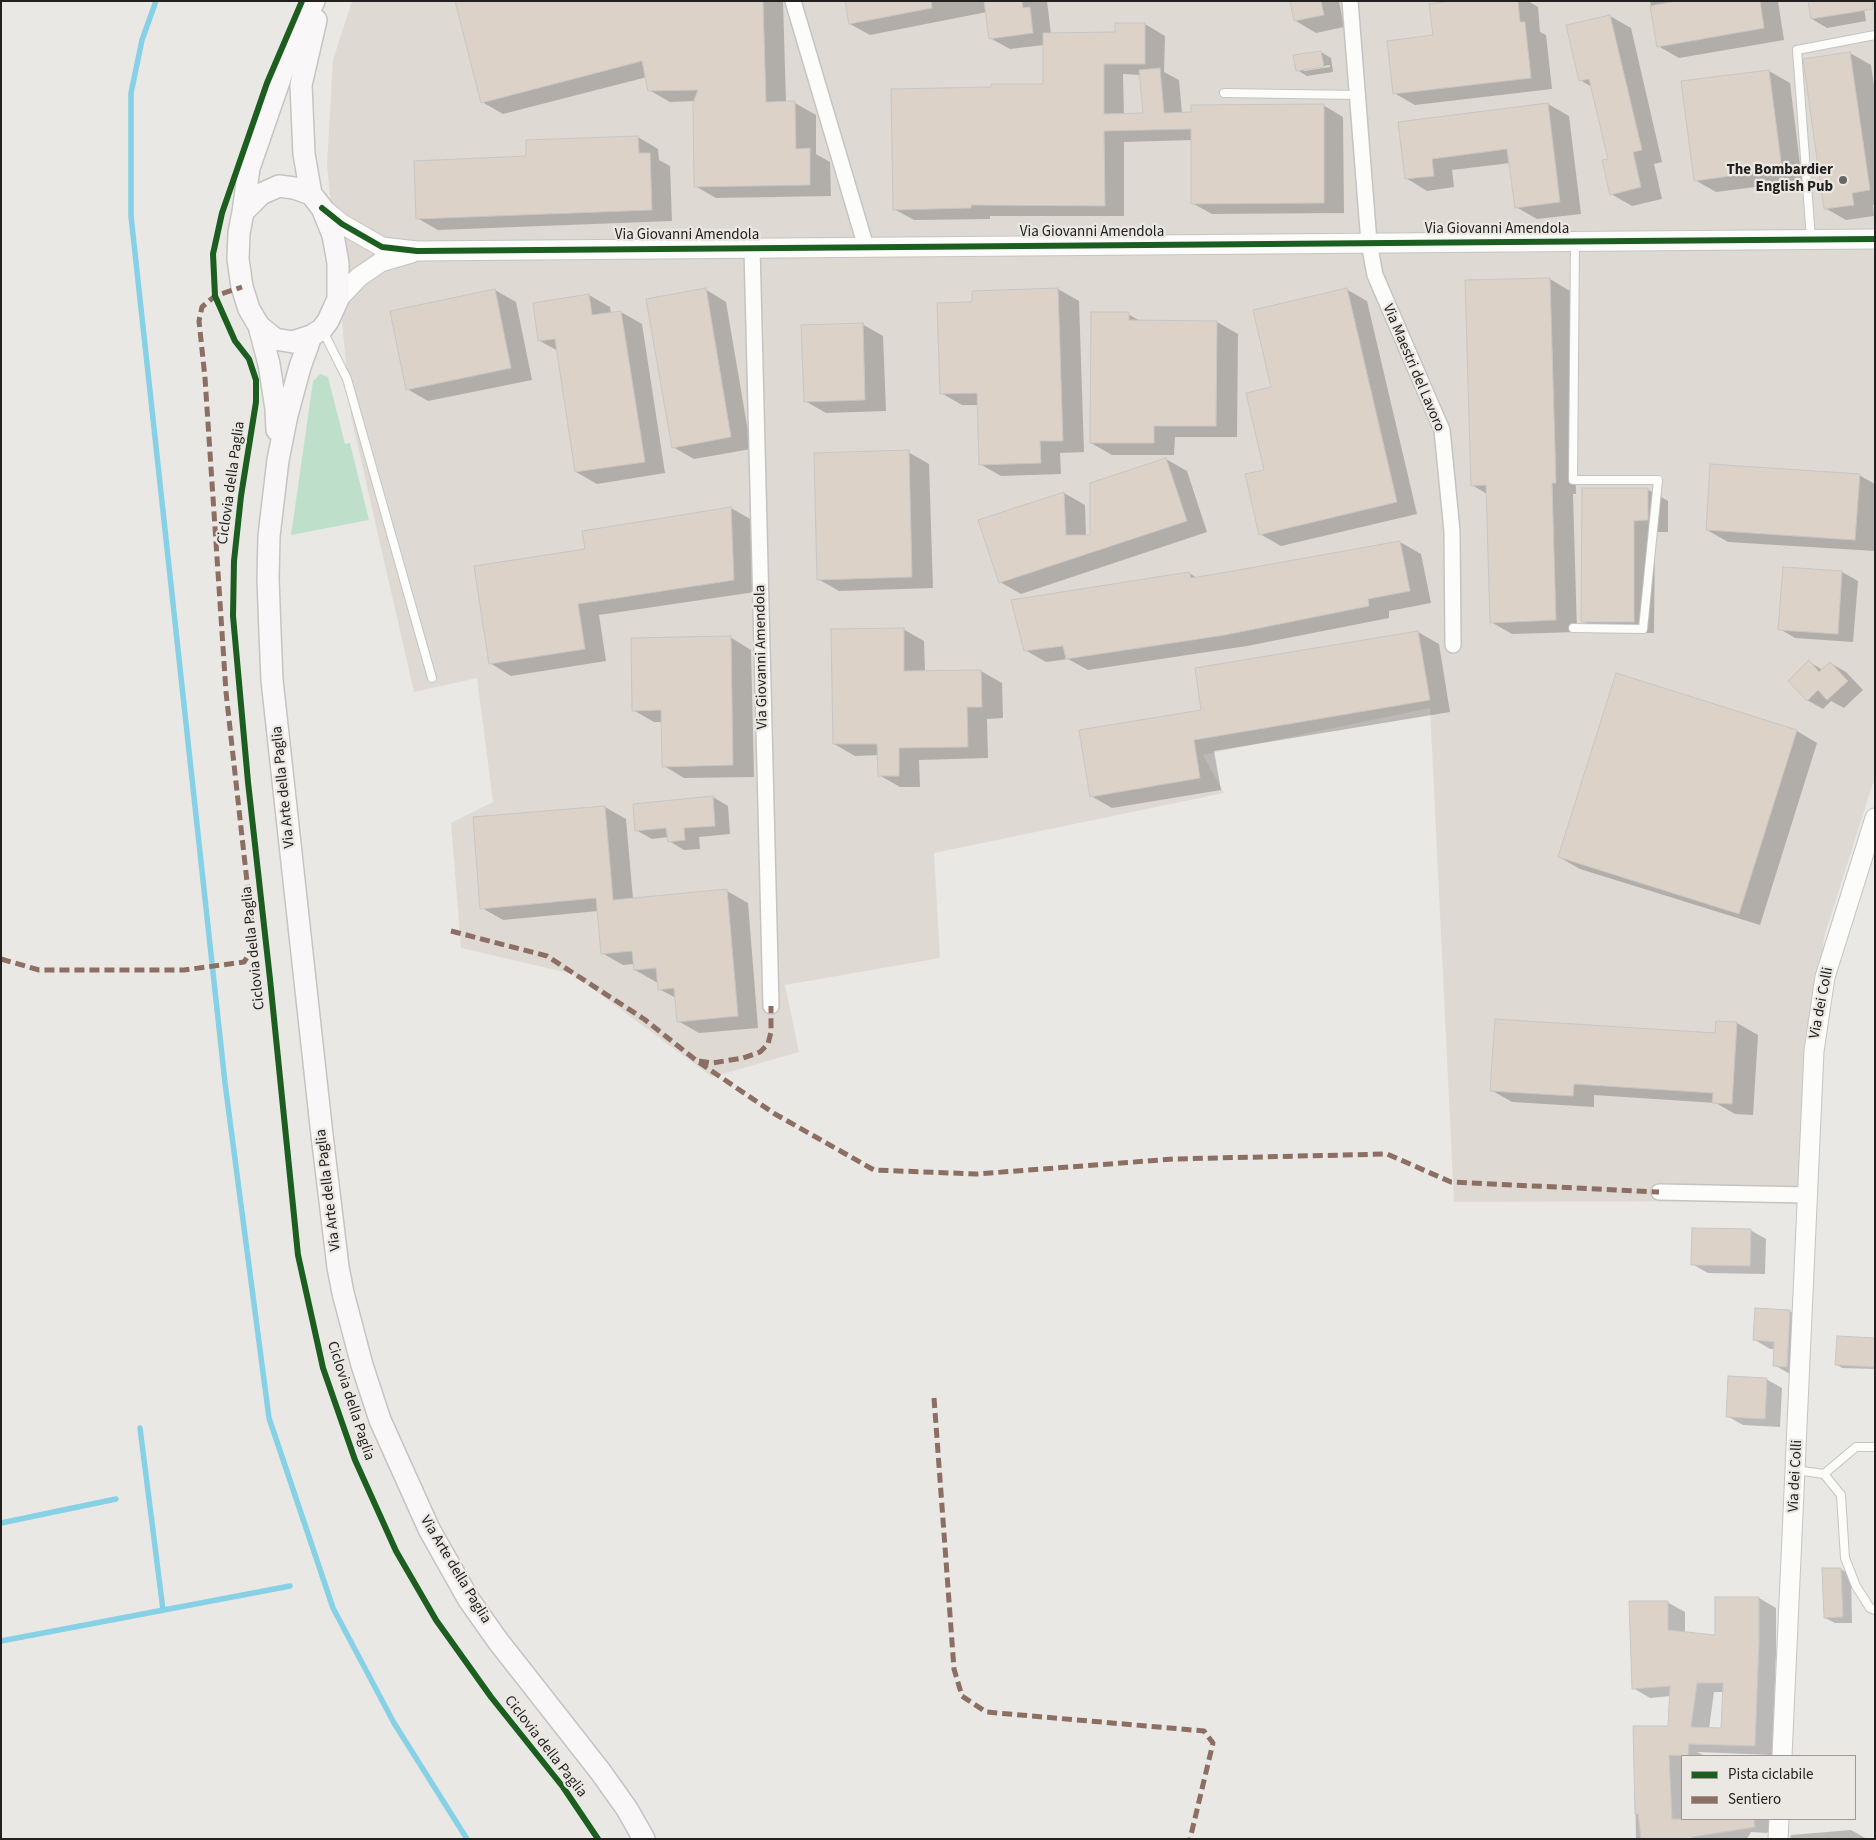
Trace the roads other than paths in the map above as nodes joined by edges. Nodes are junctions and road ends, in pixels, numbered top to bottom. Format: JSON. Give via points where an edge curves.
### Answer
{"nodes":[{"id":1,"x":314,"y":1,"type":"edge"},
{"id":2,"x":321,"y":1,"type":"edge"},
{"id":3,"x":793,"y":1,"type":"edge"},
{"id":4,"x":1350,"y":1,"type":"edge"},
{"id":5,"x":1875,"y":35,"type":"edge"},
{"id":6,"x":1224,"y":93,"type":"dead end"},
{"id":7,"x":1357,"y":95,"type":"junction"},
{"id":8,"x":316,"y":201,"type":"junction"},
{"id":9,"x":243,"y":212,"type":"junction"},
{"id":10,"x":1875,"y":239,"type":"edge"},
{"id":11,"x":1811,"y":240,"type":"junction"},
{"id":12,"x":1575,"y":242,"type":"junction"},
{"id":13,"x":1369,"y":243,"type":"junction"},
{"id":14,"x":752,"y":248,"type":"junction"},
{"id":15,"x":866,"y":248,"type":"junction"},
{"id":16,"x":417,"y":251,"type":"junction"},
{"id":17,"x":338,"y":299,"type":"junction"},
{"id":18,"x":259,"y":326,"type":"junction"},
{"id":19,"x":317,"y":333,"type":"junction"},
{"id":20,"x":278,"y":460,"type":"junction"},
{"id":21,"x":1574,"y":628,"type":"dead end"},
{"id":22,"x":1453,"y":645,"type":"dead end"},
{"id":23,"x":432,"y":678,"type":"dead end"},
{"id":24,"x":1875,"y":818,"type":"edge"},
{"id":25,"x":771,"y":1006,"type":"dead end"},
{"id":26,"x":1659,"y":1192,"type":"dead end"},
{"id":27,"x":1808,"y":1195,"type":"junction"},
{"id":28,"x":1875,"y":1447,"type":"edge"},
{"id":29,"x":1796,"y":1470,"type":"junction"},
{"id":30,"x":1824,"y":1474,"type":"junction"},
{"id":31,"x":1875,"y":1610,"type":"edge"},
{"id":32,"x":1782,"y":1755,"type":"edge"},
{"id":33,"x":644,"y":1839,"type":"edge"}],
"edges":[{"from":1,"to":9,"type":"main road","name":"Via Arte della Paglia","via":[[284,67],[249,168]]},
{"from":2,"to":8,"type":"main road","name":"Via Arte della Paglia","via":[[301,85],[304,154]]},
{"from":3,"to":15,"type":"street"},
{"from":4,"to":7,"type":"street","name":"Via Maestri del Lavoro"},
{"from":5,"to":11,"type":"lane","via":[[1797,50]]},
{"from":6,"to":7,"type":"lane"},
{"from":7,"to":13,"type":"street","name":"Via Maestri del Lavoro"},
{"from":8,"to":9,"type":"main road","via":[[295,189],[279,186],[261,194]]},
{"from":8,"to":16,"type":"street","name":"Via Giovanni Amendola","via":[[342,224],[382,246]]},
{"from":8,"to":17,"type":"main road","name":"Via Arte della Paglia","via":[[333,235],[338,263]]},
{"from":9,"to":18,"type":"main road","name":"Via Arte della Paglia","via":[[238,259],[242,287]]},
{"from":10,"to":11,"type":"street","name":"Via Giovanni Amendola"},
{"from":11,"to":12,"type":"street","name":"Via Giovanni Amendola"},
{"from":12,"to":13,"type":"street","name":"Via Giovanni Amendola"},
{"from":12,"to":21,"type":"lane","via":[[1573,480],[1658,480],[1643,629]]},
{"from":13,"to":15,"type":"street","name":"Via Giovanni Amendola"},
{"from":13,"to":22,"type":"street","name":"Via Maestri del Lavoro","via":[[1374,275],[1442,430],[1452,531]]},
{"from":14,"to":15,"type":"street","name":"Via Giovanni Amendola"},
{"from":14,"to":16,"type":"street","name":"Via Giovanni Amendola"},
{"from":14,"to":25,"type":"street","name":"Via Giovanni Amendola"},
{"from":16,"to":17,"type":"street","name":"Via Giovanni Amendola","via":[[382,262],[359,277]]},
{"from":17,"to":19,"type":"main road","name":"Via Arte della Paglia"},
{"from":18,"to":19,"type":"main road","name":"Via Arte della Paglia","via":[[275,340],[293,342]]},
{"from":18,"to":20,"type":"main road","name":"Via Arte della Paglia","via":[[276,409]]},
{"from":19,"to":20,"type":"main road","name":"Via Arte della Paglia","via":[[300,367]]},
{"from":19,"to":23,"type":"lane","via":[[347,379]]},
{"from":20,"to":33,"type":"main road","name":"Via Arte della Paglia","via":[[269,536],[272,680],[338,1267],[354,1339],[380,1420],[416,1504],[444,1557],[498,1641],[600,1770]]},
{"from":24,"to":27,"type":"street","name":"Via dei Colli","via":[[1826,977],[1814,1051]]},
{"from":26,"to":27,"type":"street"},
{"from":27,"to":29,"type":"street","name":"Via dei Colli"},
{"from":28,"to":30,"type":"lane","via":[[1856,1446]]},
{"from":29,"to":30,"type":"lane"},
{"from":29,"to":32,"type":"street","name":"Via dei Colli"},
{"from":30,"to":31,"type":"lane","via":[[1841,1496],[1845,1558],[1856,1586],[1870,1608]]}]}
